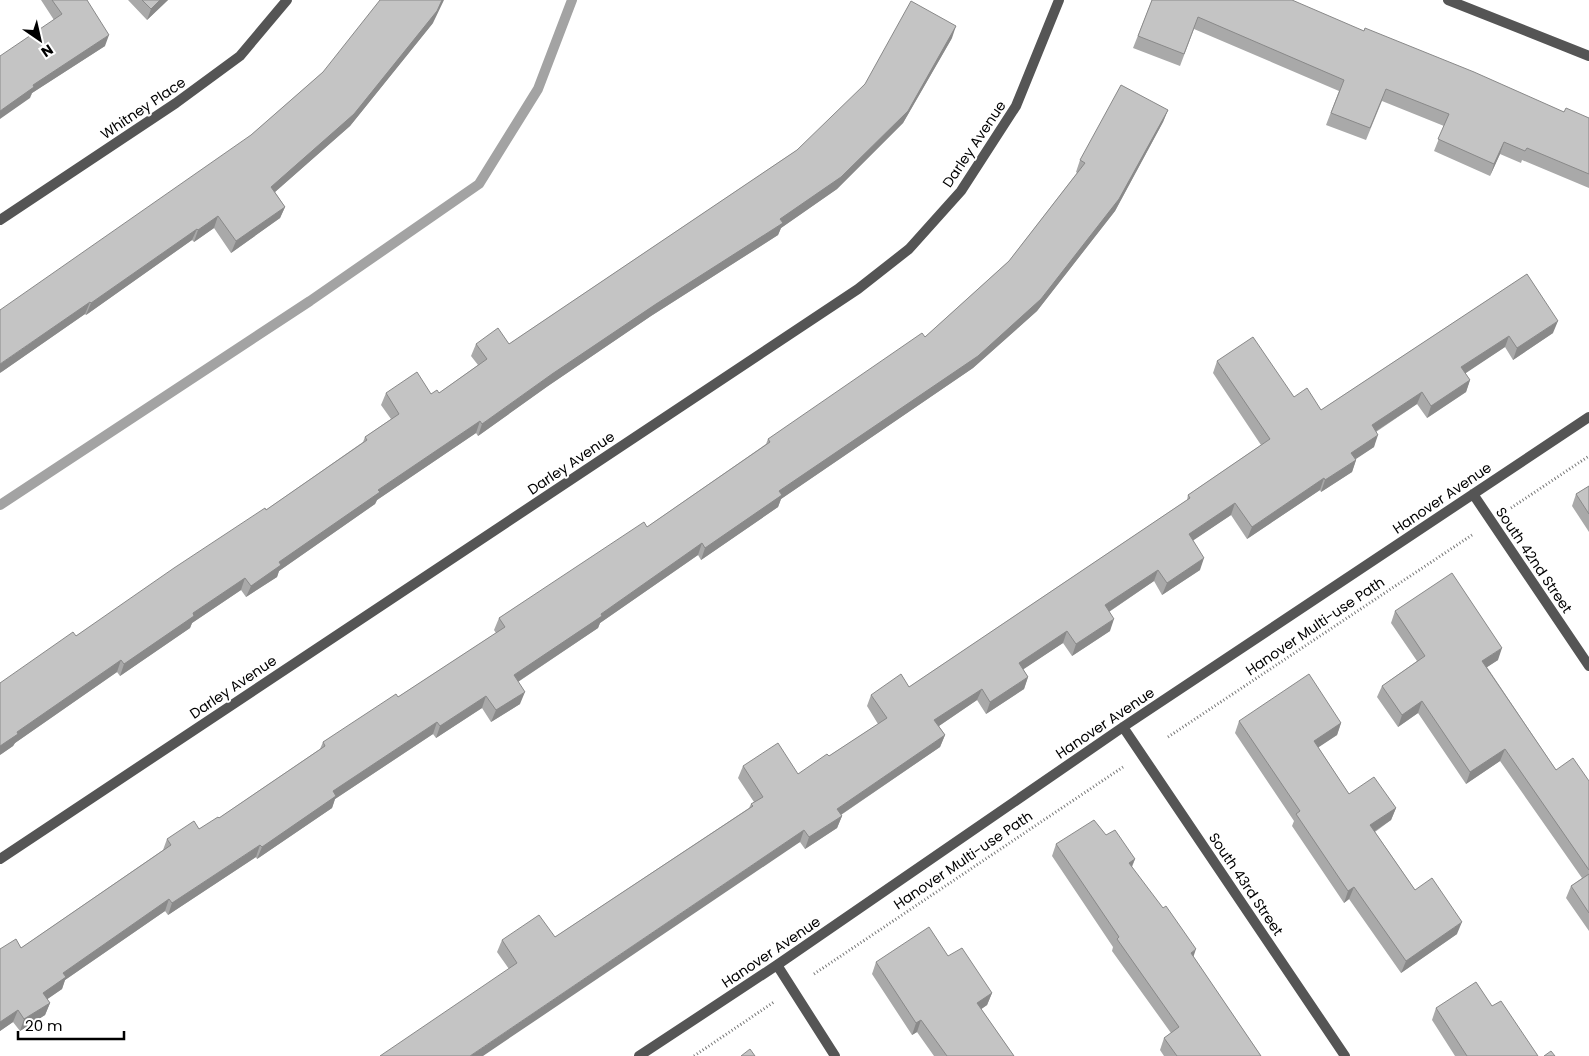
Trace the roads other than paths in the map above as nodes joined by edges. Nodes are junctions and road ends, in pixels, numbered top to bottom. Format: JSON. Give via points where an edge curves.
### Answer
{"nodes":[{"id":1,"x":287,"y":0,"type":"edge"},
{"id":2,"x":1059,"y":0,"type":"edge"},
{"id":3,"x":1448,"y":0,"type":"edge"},
{"id":4,"x":1589,"y":56,"type":"edge"},
{"id":5,"x":0,"y":220,"type":"edge"},
{"id":6,"x":1589,"y":417,"type":"edge"},
{"id":7,"x":1473,"y":494,"type":"junction"},
{"id":8,"x":1589,"y":666,"type":"edge"},
{"id":9,"x":1123,"y":727,"type":"junction"},
{"id":10,"x":0,"y":858,"type":"edge"},
{"id":11,"x":776,"y":965,"type":"junction"},
{"id":12,"x":639,"y":1056,"type":"edge"},
{"id":13,"x":835,"y":1056,"type":"edge"},
{"id":14,"x":1346,"y":1056,"type":"edge"}],
"edges":[{"from":1,"to":5,"type":"street","name":"Whitney Place","via":[[240,56],[176,103]]},
{"from":2,"to":10,"type":"street","name":"Darley Avenue","via":[[1016,106],[961,191],[909,249],[858,289]]},
{"from":3,"to":4,"type":"street"},
{"from":6,"to":7,"type":"street","name":"Hanover Avenue"},
{"from":7,"to":8,"type":"street","name":"South 42nd Street"},
{"from":7,"to":9,"type":"street","name":"Hanover Avenue"},
{"from":9,"to":11,"type":"street","name":"Hanover Avenue"},
{"from":9,"to":14,"type":"street","name":"South 43rd Street"},
{"from":11,"to":12,"type":"street","name":"Hanover Avenue"},
{"from":11,"to":13,"type":"street"}]}
